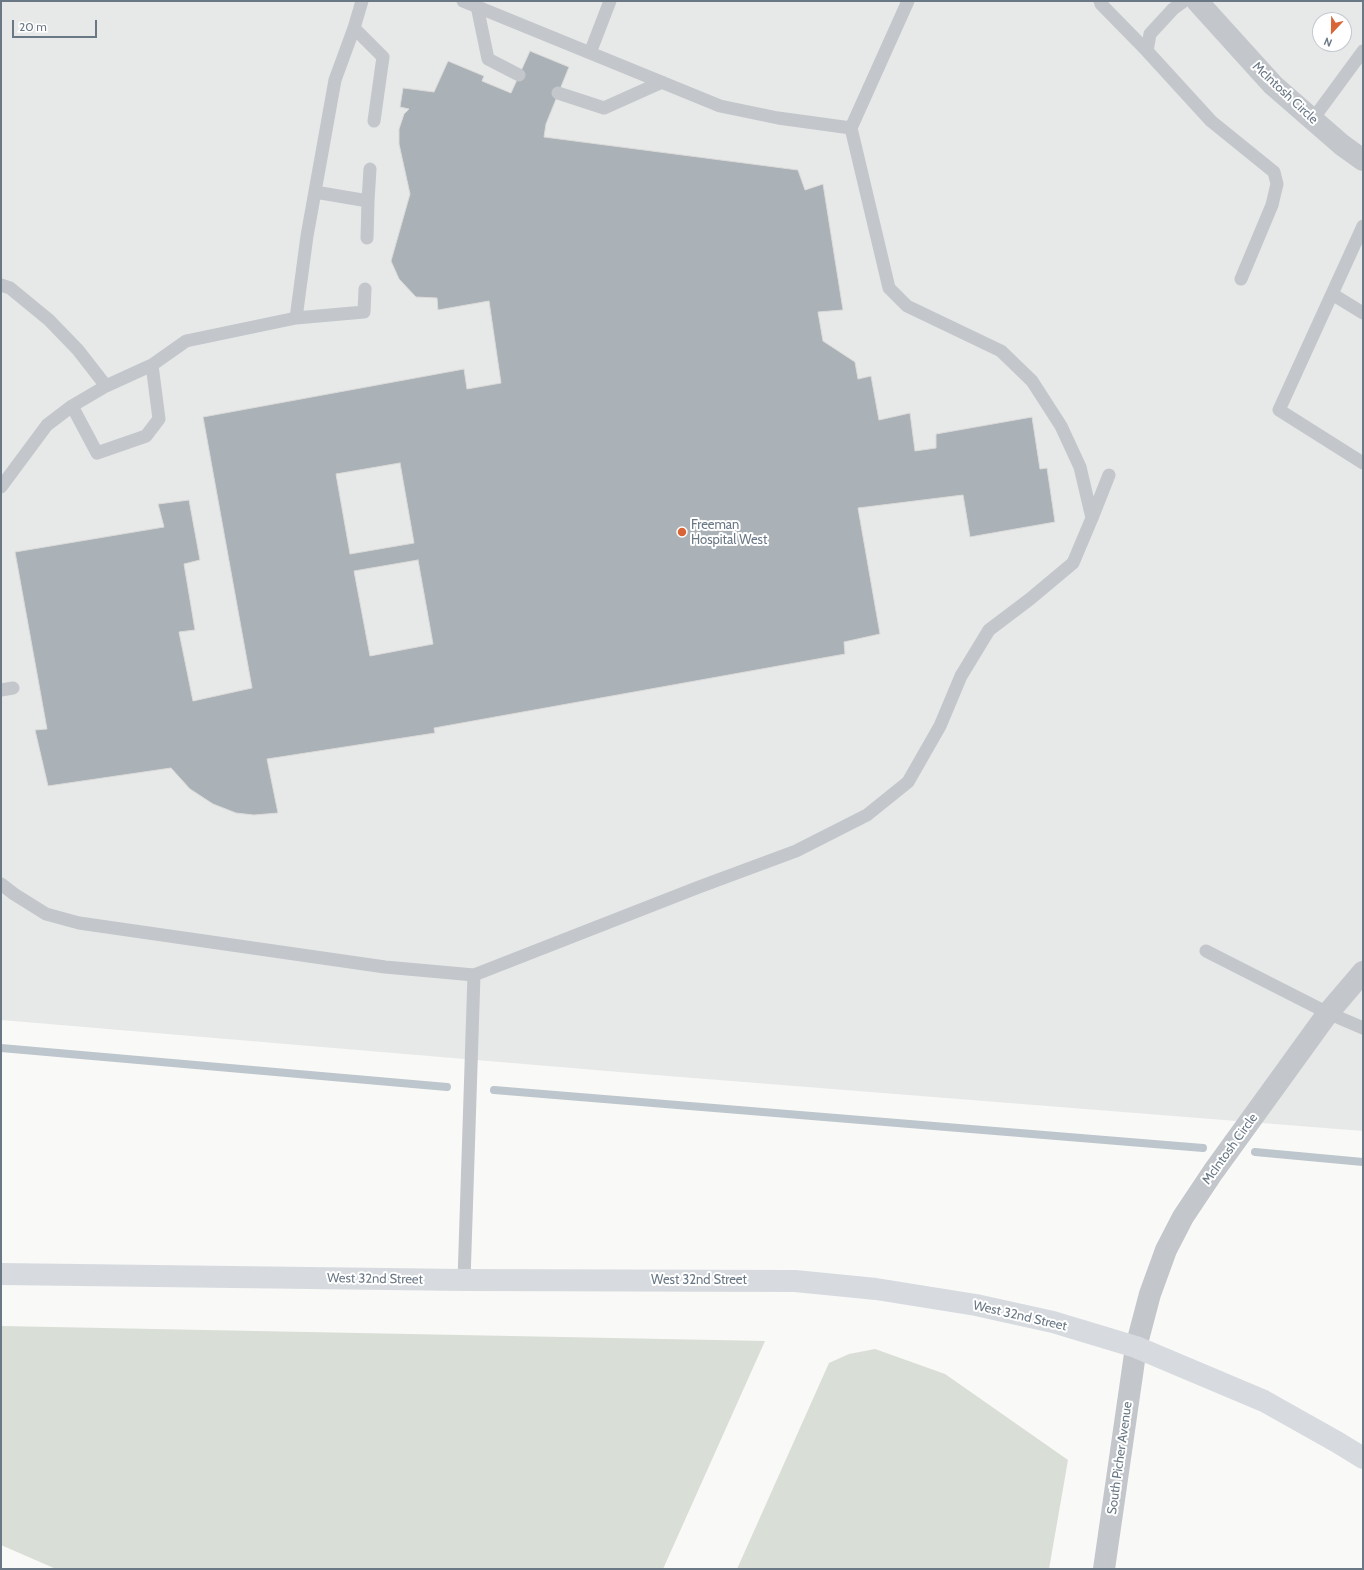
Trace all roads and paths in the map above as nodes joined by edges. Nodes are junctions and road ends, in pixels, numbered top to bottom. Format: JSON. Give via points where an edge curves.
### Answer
{"nodes":[{"id":1,"x":362,"y":1,"type":"edge"},
{"id":2,"x":463,"y":1,"type":"edge"},
{"id":3,"x":610,"y":1,"type":"edge"},
{"id":4,"x":908,"y":1,"type":"edge"},
{"id":5,"x":1100,"y":1,"type":"edge"},
{"id":6,"x":1184,"y":1,"type":"edge"},
{"id":7,"x":1197,"y":1,"type":"edge"},
{"id":8,"x":477,"y":6,"type":"junction"},
{"id":9,"x":354,"y":28,"type":"junction"},
{"id":10,"x":1147,"y":51,"type":"junction"},
{"id":11,"x":1363,"y":51,"type":"edge"},
{"id":12,"x":590,"y":53,"type":"junction"},
{"id":13,"x":519,"y":75,"type":"dead end"},
{"id":14,"x":662,"y":82,"type":"junction"},
{"id":15,"x":558,"y":93,"type":"dead end"},
{"id":16,"x":1313,"y":119,"type":"junction"},
{"id":17,"x":374,"y":121,"type":"dead end"},
{"id":18,"x":851,"y":128,"type":"junction"},
{"id":19,"x":1363,"y":160,"type":"edge"},
{"id":20,"x":370,"y":169,"type":"dead end"},
{"id":21,"x":315,"y":192,"type":"junction"},
{"id":22,"x":368,"y":201,"type":"junction"},
{"id":23,"x":1363,"y":226,"type":"edge"},
{"id":24,"x":367,"y":238,"type":"dead end"},
{"id":25,"x":1241,"y":279,"type":"dead end"},
{"id":26,"x":1,"y":284,"type":"edge"},
{"id":27,"x":365,"y":289,"type":"dead end"},
{"id":28,"x":1332,"y":294,"type":"junction"},
{"id":29,"x":1363,"y":313,"type":"edge"},
{"id":30,"x":296,"y":318,"type":"junction"},
{"id":31,"x":152,"y":365,"type":"junction"},
{"id":32,"x":106,"y":386,"type":"junction"},
{"id":33,"x":72,"y":406,"type":"junction"},
{"id":34,"x":1363,"y":463,"type":"edge"},
{"id":35,"x":1109,"y":475,"type":"dead end"},
{"id":36,"x":1,"y":487,"type":"edge"},
{"id":37,"x":1092,"y":518,"type":"junction"},
{"id":38,"x":1,"y":884,"type":"edge"},
{"id":39,"x":1206,"y":951,"type":"dead end"},
{"id":40,"x":1363,"y":972,"type":"edge"},
{"id":41,"x":474,"y":975,"type":"junction"},
{"id":42,"x":1328,"y":1013,"type":"junction"},
{"id":43,"x":1363,"y":1028,"type":"edge"},
{"id":44,"x":1,"y":1274,"type":"edge"},
{"id":45,"x":464,"y":1280,"type":"junction"},
{"id":46,"x":1136,"y":1347,"type":"junction"},
{"id":47,"x":1363,"y":1458,"type":"edge"},
{"id":48,"x":1104,"y":1569,"type":"edge"}],
"edges":[{"from":1,"to":9,"type":"lane"},
{"from":2,"to":8,"type":"lane"},
{"from":3,"to":12,"type":"lane"},
{"from":4,"to":18,"type":"lane"},
{"from":5,"to":10,"type":"lane"},
{"from":6,"to":10,"type":"lane","via":[[1150,34]]},
{"from":7,"to":16,"type":"street","name":"McIntosh Circle","via":[[1273,85]]},
{"from":8,"to":12,"type":"lane"},
{"from":8,"to":13,"type":"lane","via":[[488,59]]},
{"from":9,"to":17,"type":"lane","via":[[383,57]]},
{"from":9,"to":21,"type":"lane","via":[[335,80]]},
{"from":10,"to":25,"type":"lane","via":[[1212,122],[1274,172],[1277,184],[1272,205]]},
{"from":11,"to":16,"type":"lane"},
{"from":12,"to":14,"type":"lane"},
{"from":14,"to":15,"type":"lane","via":[[604,108]]},
{"from":14,"to":18,"type":"lane","via":[[720,106],[765,116]]},
{"from":16,"to":19,"type":"street","name":"McIntosh Circle"},
{"from":18,"to":37,"type":"lane","via":[[889,288],[907,306],[1001,351],[1032,381],[1061,426],[1080,467]]},
{"from":20,"to":22,"type":"lane"},
{"from":21,"to":22,"type":"lane"},
{"from":21,"to":30,"type":"lane"},
{"from":22,"to":24,"type":"lane"},
{"from":23,"to":28,"type":"lane"},
{"from":26,"to":32,"type":"lane","via":[[10,288],[49,320],[78,350]]},
{"from":27,"to":30,"type":"lane","via":[[364,312]]},
{"from":28,"to":29,"type":"lane"},
{"from":28,"to":34,"type":"lane","via":[[1279,410]]},
{"from":30,"to":31,"type":"lane","via":[[186,340]]},
{"from":31,"to":32,"type":"lane"},
{"from":31,"to":33,"type":"lane","via":[[159,419],[146,436],[97,453]]},
{"from":32,"to":33,"type":"lane"},
{"from":33,"to":36,"type":"lane","via":[[47,425]]},
{"from":35,"to":37,"type":"lane"},
{"from":37,"to":41,"type":"lane","via":[[1073,564],[989,630],[961,676],[940,726],[908,782],[867,815],[796,851]]},
{"from":38,"to":41,"type":"lane","via":[[46,914],[79,923],[385,967]]},
{"from":39,"to":42,"type":"lane"},
{"from":40,"to":42,"type":"street","name":"McIntosh Circle"},
{"from":41,"to":45,"type":"lane"},
{"from":42,"to":43,"type":"lane"},
{"from":42,"to":46,"type":"street","name":"McIntosh Circle","via":[[1183,1217],[1166,1250],[1150,1294]]},
{"from":44,"to":45,"type":"main road","name":"West 32nd Street"},
{"from":45,"to":46,"type":"main road","name":"West 32nd Street","via":[[795,1281],[876,1289],[1053,1322]]},
{"from":46,"to":47,"type":"main road","name":"West 32nd Street","via":[[1264,1401]]},
{"from":46,"to":48,"type":"street","name":"South Picher Avenue"}]}
